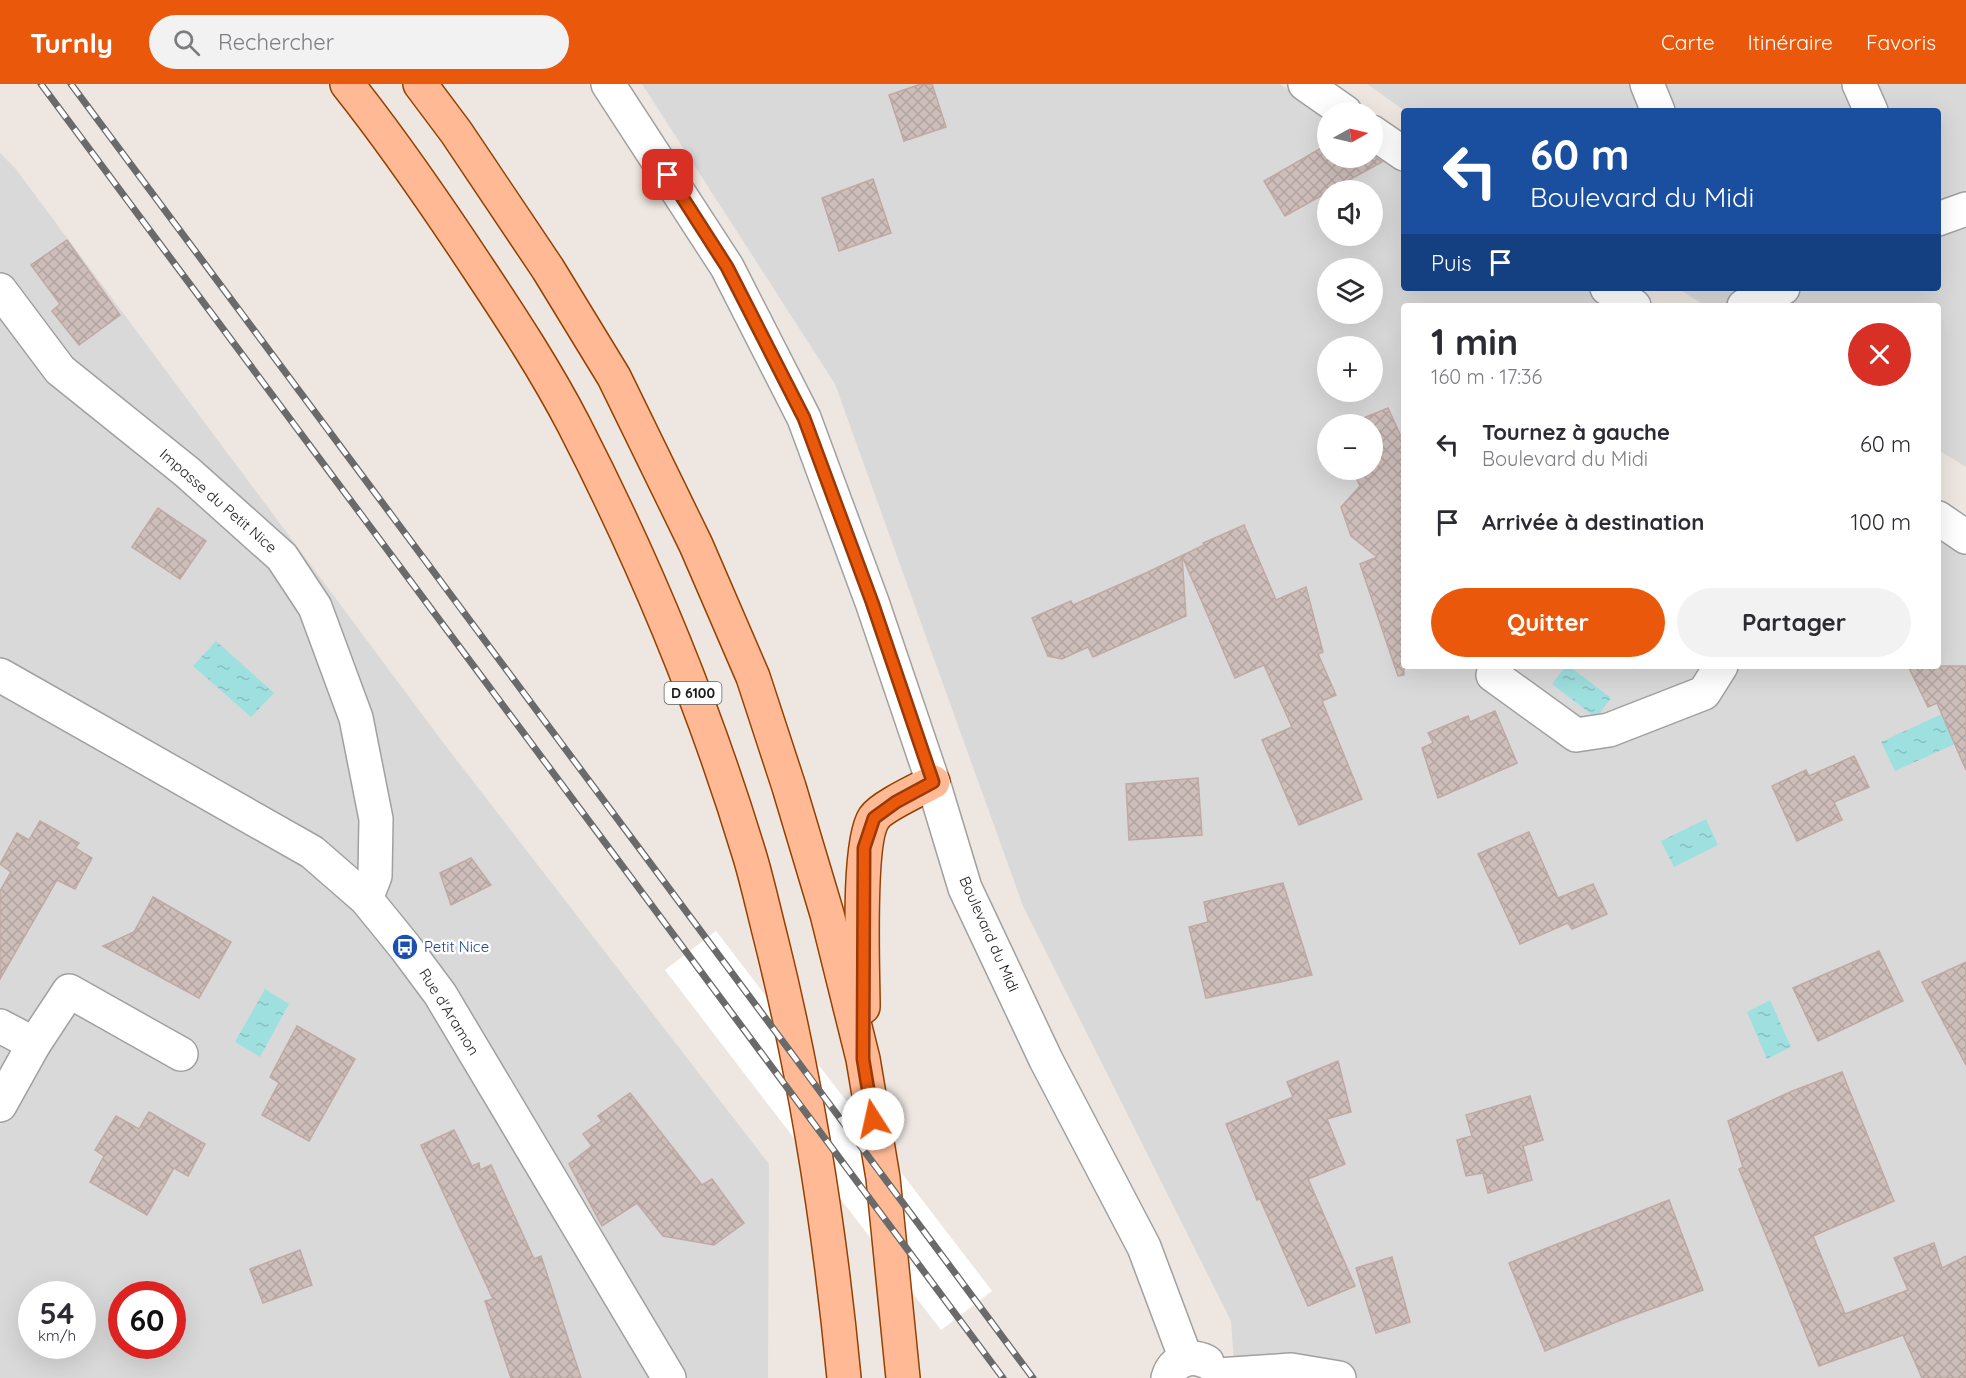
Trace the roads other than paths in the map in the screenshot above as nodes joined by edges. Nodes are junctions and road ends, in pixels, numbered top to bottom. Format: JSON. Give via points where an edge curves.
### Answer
{"nodes":[{"id":1,"x":347,"y":84,"type":"edge"},
{"id":2,"x":420,"y":84,"type":"edge"},
{"id":3,"x":608,"y":84,"type":"edge"},
{"id":4,"x":1305,"y":84,"type":"edge"},
{"id":5,"x":1647,"y":84,"type":"edge"},
{"id":6,"x":1859,"y":84,"type":"edge"},
{"id":7,"x":1331,"y":102,"type":"edge"},
{"id":8,"x":1657,"y":108,"type":"edge"},
{"id":9,"x":1870,"y":108,"type":"edge"},
{"id":10,"x":1383,"y":140,"type":"edge"},
{"id":11,"x":1401,"y":152,"type":"edge"},
{"id":12,"x":1966,"y":209,"type":"edge"},
{"id":13,"x":1941,"y":218,"type":"edge"},
{"id":14,"x":0,"y":290,"type":"edge"},
{"id":15,"x":1612,"y":291,"type":"edge"},
{"id":16,"x":1776,"y":291,"type":"edge"},
{"id":17,"x":1630,"y":303,"type":"edge"},
{"id":18,"x":1750,"y":303,"type":"edge"},
{"id":19,"x":1941,"y":520,"type":"edge"},
{"id":20,"x":1966,"y":537,"type":"edge"},
{"id":21,"x":1719,"y":669,"type":"edge"},
{"id":22,"x":1493,"y":675,"type":"dead end"},
{"id":23,"x":3,"y":685,"type":"edge"},
{"id":24,"x":933,"y":782,"type":"junction"},
{"id":25,"x":366,"y":899,"type":"junction"},
{"id":26,"x":0,"y":1026,"type":"edge"},
{"id":27,"x":34,"y":1044,"type":"junction"},
{"id":28,"x":181,"y":1053,"type":"dead end"},
{"id":29,"x":863,"y":1059,"type":"junction"},
{"id":30,"x":0,"y":1105,"type":"edge"},
{"id":31,"x":1177,"y":1368,"type":"edge"},
{"id":32,"x":1218,"y":1377,"type":"edge"},
{"id":33,"x":669,"y":1378,"type":"edge"},
{"id":34,"x":844,"y":1378,"type":"edge"},
{"id":35,"x":903,"y":1378,"type":"edge"},
{"id":36,"x":1339,"y":1378,"type":"edge"}],
"edges":[{"from":1,"to":34,"type":"main road","number":"D 6100","via":[[441,213],[515,324],[573,423],[672,639],[716,752],[750,860],[788,1009],[824,1203]]},
{"from":2,"to":29,"type":"main road","via":[[548,269],[614,376],[696,545],[753,677],[789,787],[827,914]]},
{"from":3,"to":24,"type":"street","name":"Boulevard du Midi","via":[[727,267],[804,418]]},
{"from":4,"to":7,"type":"street"},
{"from":5,"to":8,"type":"street"},
{"from":6,"to":9,"type":"street"},
{"from":10,"to":11,"type":"street"},
{"from":12,"to":13,"type":"street"},
{"from":14,"to":25,"type":"street","name":"Impasse du Petit Nice","via":[[60,370],[188,472],[282,556],[315,607],[356,718],[376,819],[375,876]]},
{"from":15,"to":17,"type":"street"},
{"from":16,"to":18,"type":"street"},
{"from":19,"to":20,"type":"street"},
{"from":21,"to":22,"type":"street","via":[[1704,693],[1609,730],[1576,735]]},
{"from":23,"to":25,"type":"street","name":"Rue d'Aramon","via":[[312,852]]},
{"from":24,"to":29,"type":"main road","via":[[874,818],[864,848]]},
{"from":24,"to":31,"type":"street","name":"Boulevard du Midi","via":[[965,888],[1046,1060],[1144,1246]]},
{"from":25,"to":33,"type":"street","name":"Rue d'Aramon","via":[[440,994]]},
{"from":26,"to":27,"type":"street"},
{"from":27,"to":28,"type":"street","via":[[69,991]]},
{"from":27,"to":30,"type":"street"},
{"from":29,"to":35,"type":"main road","via":[[883,1178]]},
{"from":31,"to":32,"type":"street","via":[[1196,1358],[1213,1367]]},
{"from":32,"to":36,"type":"street","via":[[1291,1370]]}]}
